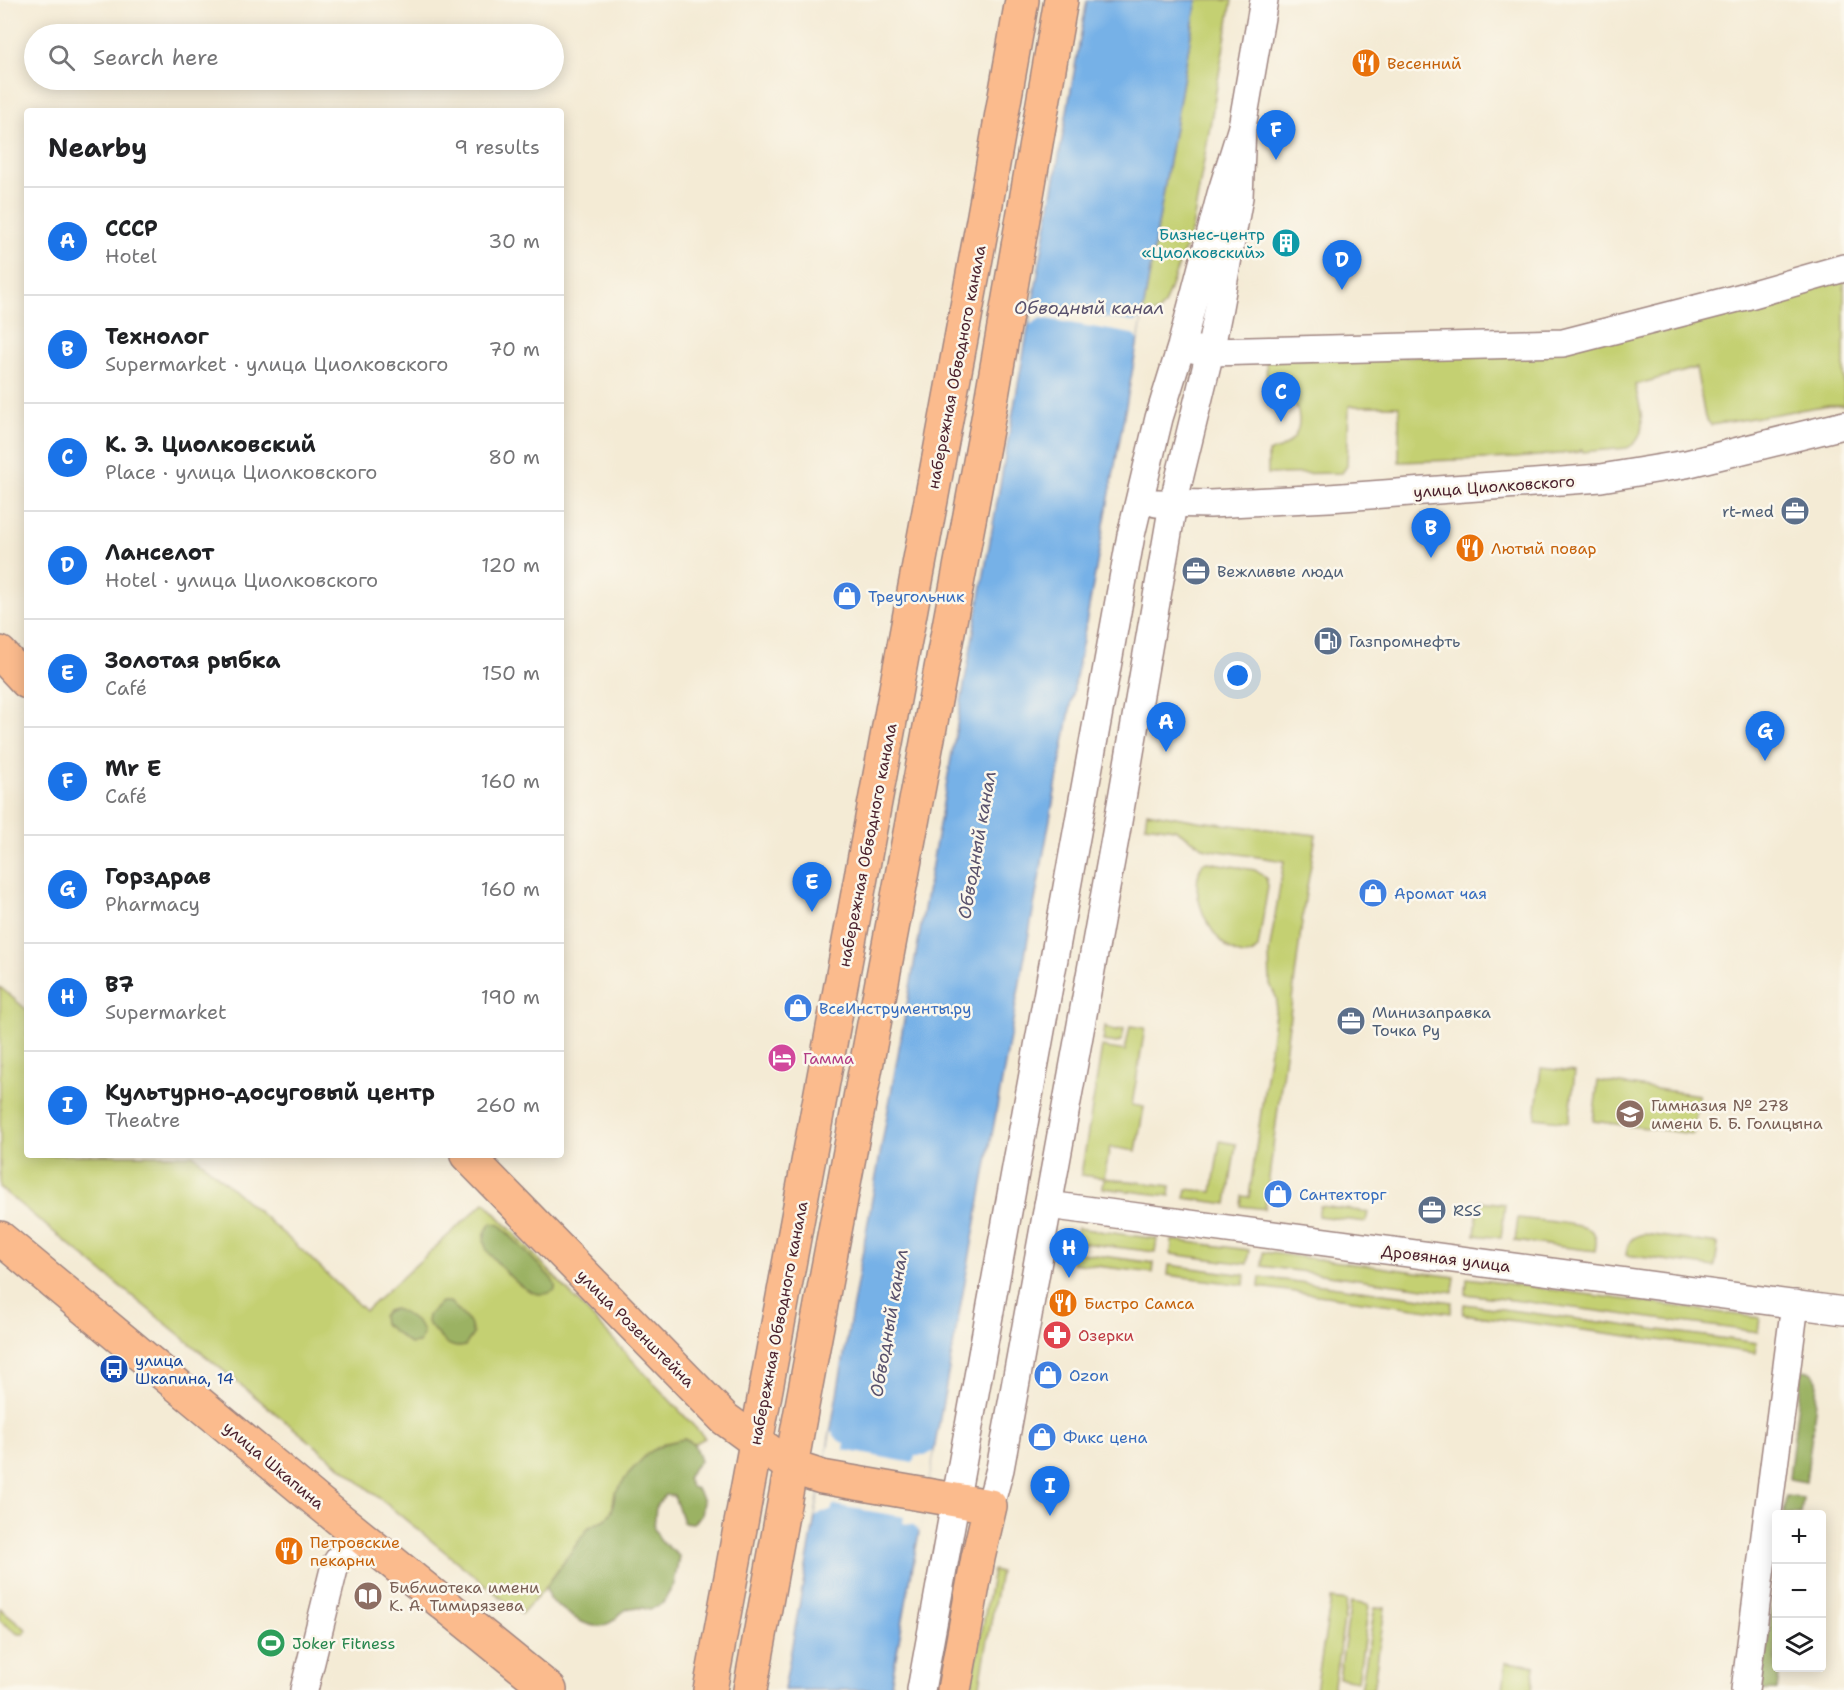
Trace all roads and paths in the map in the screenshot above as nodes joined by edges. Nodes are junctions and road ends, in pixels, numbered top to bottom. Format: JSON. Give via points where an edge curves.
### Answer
{"nodes":[{"id":1,"x":1022,"y":0,"type":"edge"},
{"id":2,"x":1061,"y":0,"type":"edge"},
{"id":3,"x":1264,"y":0,"type":"edge"},
{"id":4,"x":1242,"y":127,"type":"junction"},
{"id":5,"x":1844,"y":268,"type":"edge"},
{"id":6,"x":1181,"y":347,"type":"junction"},
{"id":7,"x":1210,"y":352,"type":"junction"},
{"id":8,"x":1844,"y":425,"type":"edge"},
{"id":9,"x":1139,"y":502,"type":"junction"},
{"id":10,"x":1173,"y":504,"type":"junction"},
{"id":11,"x":0,"y":653,"type":"edge"},
{"id":12,"x":24,"y":679,"type":"edge"},
{"id":13,"x":470,"y":1158,"type":"edge"},
{"id":14,"x":1048,"y":1205,"type":"junction"},
{"id":15,"x":0,"y":1238,"type":"edge"},
{"id":16,"x":1795,"y":1304,"type":"junction"},
{"id":17,"x":1844,"y":1311,"type":"edge"},
{"id":18,"x":756,"y":1441,"type":"junction"},
{"id":19,"x":791,"y":1467,"type":"junction"},
{"id":20,"x":942,"y":1498,"type":"junction"},
{"id":21,"x":990,"y":1506,"type":"junction"},
{"id":22,"x":357,"y":1533,"type":"junction"},
{"id":23,"x":304,"y":1690,"type":"edge"},
{"id":24,"x":550,"y":1690,"type":"edge"},
{"id":25,"x":710,"y":1690,"type":"edge"},
{"id":26,"x":750,"y":1690,"type":"edge"},
{"id":27,"x":921,"y":1690,"type":"edge"},
{"id":28,"x":954,"y":1690,"type":"edge"},
{"id":29,"x":1745,"y":1690,"type":"edge"}],
"edges":[{"from":1,"to":18,"type":"main road","name":"набережная Обводного канала"},
{"from":2,"to":19,"type":"main road","via":[[986,430]]},
{"from":3,"to":4,"type":"street"},
{"from":4,"to":6,"type":"street"},
{"from":4,"to":7,"type":"street","via":[[1239,197]]},
{"from":5,"to":7,"type":"street","via":[[1563,343]]},
{"from":6,"to":7,"type":"street"},
{"from":6,"to":9,"type":"street"},
{"from":7,"to":10,"type":"street"},
{"from":8,"to":10,"type":"street","name":"улица Циолковского","via":[[1686,464],[1601,478]]},
{"from":9,"to":10,"type":"street","name":"улица Циолковского"},
{"from":9,"to":20,"type":"street"},
{"from":10,"to":14,"type":"street"},
{"from":11,"to":12,"type":"main road"},
{"from":13,"to":18,"type":"main road","name":"улица Розенштейна","via":[[725,1419]]},
{"from":14,"to":16,"type":"street","name":"Дровяная улица"},
{"from":14,"to":21,"type":"street"},
{"from":15,"to":22,"type":"main road","name":"улица Шкапина"},
{"from":16,"to":17,"type":"street","name":"Дровяная улица"},
{"from":16,"to":29,"type":"street"},
{"from":18,"to":19,"type":"main road","name":"улица Розенштейна"},
{"from":18,"to":25,"type":"main road","name":"набережная Обводного канала"},
{"from":19,"to":20,"type":"main road","name":"улица Розенштейна","via":[[822,1477]]},
{"from":19,"to":26,"type":"main road"},
{"from":20,"to":21,"type":"main road","name":"улица Розенштейна"},
{"from":20,"to":27,"type":"street"},
{"from":21,"to":28,"type":"main road"},
{"from":22,"to":23,"type":"street","via":[[335,1565]]},
{"from":22,"to":24,"type":"main road","name":"улица Шкапина"}]}
